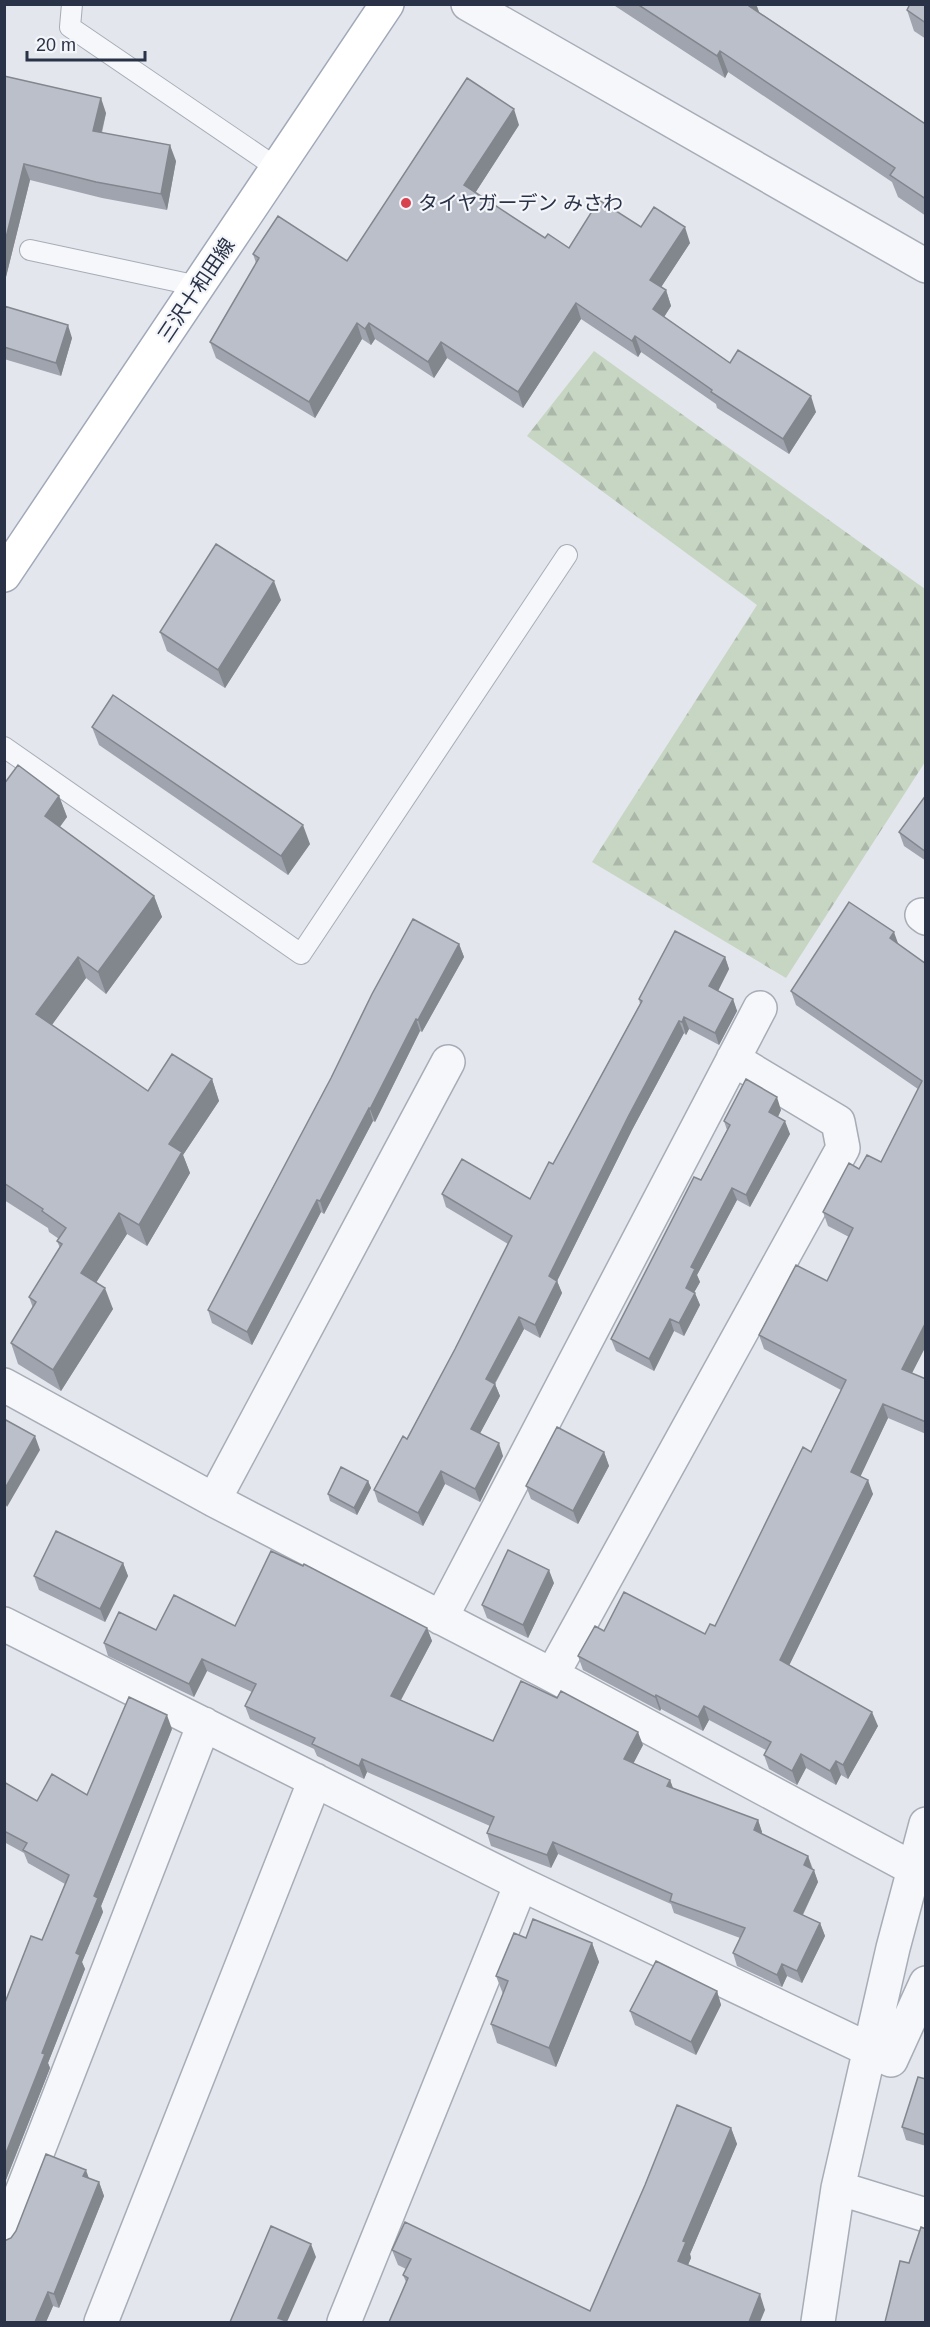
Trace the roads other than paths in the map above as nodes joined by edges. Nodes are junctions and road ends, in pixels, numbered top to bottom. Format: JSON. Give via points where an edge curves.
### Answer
{"nodes":[{"id":1,"x":72,"y":4,"type":"edge"},
{"id":2,"x":387,"y":4,"type":"edge"},
{"id":3,"x":468,"y":4,"type":"edge"},
{"id":4,"x":277,"y":168,"type":"junction"},
{"id":5,"x":30,"y":249,"type":"dead end"},
{"id":6,"x":926,"y":266,"type":"edge"},
{"id":7,"x":198,"y":286,"type":"junction"},
{"id":8,"x":567,"y":555,"type":"dead end"},
{"id":9,"x":4,"y":575,"type":"edge"},
{"id":10,"x":4,"y":747,"type":"edge"},
{"id":11,"x":760,"y":1008,"type":"dead end"},
{"id":12,"x":733,"y":1059,"type":"junction"},
{"id":13,"x":448,"y":1062,"type":"dead end"},
{"id":14,"x":4,"y":1385,"type":"edge"},
{"id":15,"x":214,"y":1500,"type":"junction"},
{"id":16,"x":441,"y":1618,"type":"junction"},
{"id":17,"x":4,"y":1624,"type":"edge"},
{"id":18,"x":552,"y":1675,"type":"junction"},
{"id":19,"x":204,"y":1724,"type":"junction"},
{"id":20,"x":315,"y":1780,"type":"junction"},
{"id":21,"x":926,"y":1824,"type":"edge"},
{"id":22,"x":912,"y":1868,"type":"junction"},
{"id":23,"x":521,"y":1884,"type":"junction"},
{"id":24,"x":926,"y":1983,"type":"edge"},
{"id":25,"x":869,"y":2051,"type":"junction"},
{"id":26,"x":838,"y":2188,"type":"junction"},
{"id":27,"x":926,"y":2215,"type":"edge"},
{"id":28,"x":4,"y":2238,"type":"edge"},
{"id":29,"x":101,"y":2322,"type":"edge"},
{"id":30,"x":344,"y":2322,"type":"edge"},
{"id":31,"x":818,"y":2322,"type":"edge"}],
"edges":[{"from":1,"to":4,"type":"lane","via":[[70,27]]},
{"from":2,"to":4,"type":"main road","name":"三沢十和田線"},
{"from":3,"to":6,"type":"street"},
{"from":4,"to":7,"type":"main road","name":"三沢十和田線"},
{"from":5,"to":7,"type":"lane"},
{"from":7,"to":9,"type":"main road","name":"三沢十和田線"},
{"from":8,"to":10,"type":"lane","via":[[301,954]]},
{"from":11,"to":12,"type":"street"},
{"from":12,"to":16,"type":"street"},
{"from":12,"to":18,"type":"street","via":[[838,1122],[843,1148]]},
{"from":13,"to":15,"type":"street"},
{"from":14,"to":15,"type":"street"},
{"from":15,"to":16,"type":"street"},
{"from":16,"to":18,"type":"street"},
{"from":17,"to":19,"type":"street"},
{"from":18,"to":22,"type":"street"},
{"from":19,"to":20,"type":"street"},
{"from":19,"to":28,"type":"street"},
{"from":20,"to":23,"type":"street"},
{"from":20,"to":29,"type":"street"},
{"from":21,"to":22,"type":"street"},
{"from":22,"to":25,"type":"street"},
{"from":23,"to":25,"type":"street"},
{"from":23,"to":30,"type":"street"},
{"from":24,"to":25,"type":"street","via":[[891,2060]]},
{"from":25,"to":26,"type":"street"},
{"from":26,"to":27,"type":"street"},
{"from":26,"to":31,"type":"street"}]}
